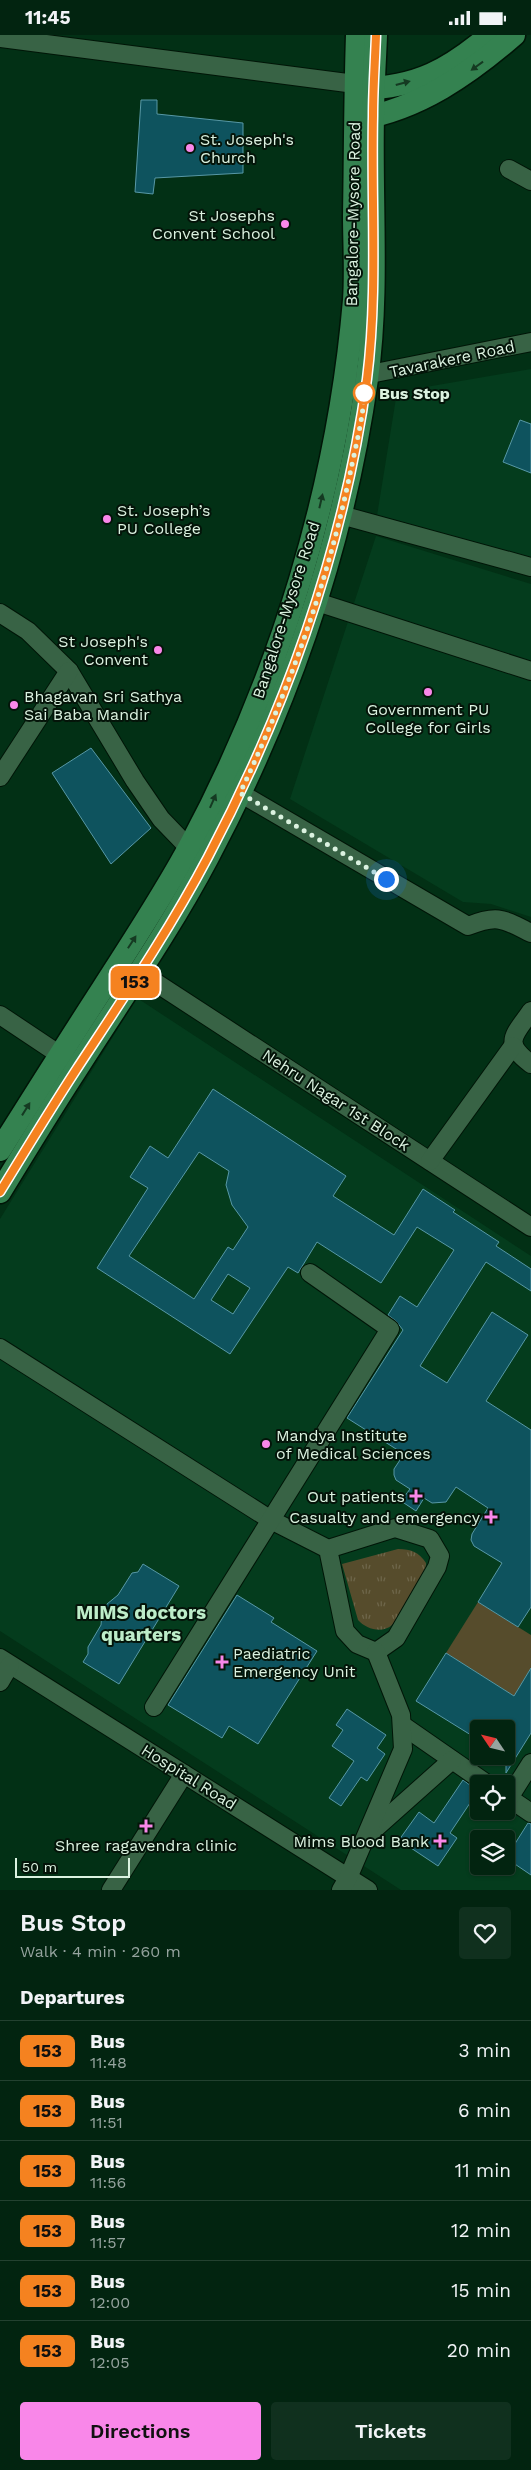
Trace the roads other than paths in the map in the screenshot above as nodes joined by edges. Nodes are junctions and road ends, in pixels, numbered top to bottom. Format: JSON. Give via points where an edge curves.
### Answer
{"nodes":[{"id":1,"x":357,"y":35,"type":"edge"},
{"id":2,"x":376,"y":35,"type":"edge"},
{"id":3,"x":490,"y":35,"type":"edge"},
{"id":4,"x":514,"y":35,"type":"edge"},
{"id":5,"x":0,"y":39,"type":"edge"},
{"id":6,"x":361,"y":87,"type":"junction"},
{"id":7,"x":364,"y":118,"type":"junction"},
{"id":8,"x":509,"y":169,"type":"dead end"},
{"id":9,"x":531,"y":181,"type":"edge"},
{"id":10,"x":531,"y":343,"type":"edge"},
{"id":11,"x":367,"y":376,"type":"junction"},
{"id":12,"x":344,"y":378,"type":"junction"},
{"id":13,"x":341,"y":515,"type":"junction"},
{"id":14,"x":531,"y":567,"type":"edge"},
{"id":15,"x":317,"y":602,"type":"junction"},
{"id":16,"x":0,"y":613,"type":"edge"},
{"id":17,"x":69,"y":671,"type":"junction"},
{"id":18,"x":531,"y":671,"type":"edge"},
{"id":19,"x":0,"y":777,"type":"edge"},
{"id":20,"x":240,"y":793,"type":"junction"},
{"id":21,"x":189,"y":848,"type":"junction"},
{"id":22,"x":531,"y":933,"type":"edge"},
{"id":23,"x":141,"y":973,"type":"junction"},
{"id":24,"x":531,"y":1011,"type":"edge"},
{"id":25,"x":0,"y":1015,"type":"edge"},
{"id":26,"x":513,"y":1046,"type":"junction"},
{"id":27,"x":69,"y":1061,"type":"junction"},
{"id":28,"x":531,"y":1064,"type":"edge"},
{"id":29,"x":0,"y":1150,"type":"edge"},
{"id":30,"x":430,"y":1161,"type":"junction"},
{"id":31,"x":0,"y":1192,"type":"edge"},
{"id":32,"x":531,"y":1227,"type":"edge"},
{"id":33,"x":310,"y":1273,"type":"dead end"},
{"id":34,"x":0,"y":1348,"type":"edge"},
{"id":35,"x":272,"y":1520,"type":"junction"},
{"id":36,"x":328,"y":1549,"type":"junction"},
{"id":37,"x":376,"y":1652,"type":"junction"},
{"id":38,"x":5,"y":1662,"type":"edge"},
{"id":39,"x":0,"y":1682,"type":"edge"},
{"id":40,"x":154,"y":1707,"type":"dead end"},
{"id":41,"x":402,"y":1725,"type":"junction"},
{"id":42,"x":452,"y":1760,"type":"junction"},
{"id":43,"x":531,"y":1763,"type":"edge"},
{"id":44,"x":184,"y":1774,"type":"junction"},
{"id":45,"x":474,"y":1775,"type":"edge"},
{"id":46,"x":515,"y":1787,"type":"edge"},
{"id":47,"x":515,"y":1802,"type":"edge"},
{"id":48,"x":531,"y":1813,"type":"edge"},
{"id":49,"x":366,"y":1836,"type":"junction"},
{"id":50,"x":344,"y":1884,"type":"edge"},
{"id":51,"x":111,"y":1890,"type":"edge"},
{"id":52,"x":368,"y":1890,"type":"edge"}],
"edges":[{"from":1,"to":6,"type":"main road","name":"Bangalore-Mysore Road"},
{"from":2,"to":6,"type":"main road","name":"Bangalore-Mysore Road"},
{"from":6,"to":3,"type":"main road","one_way":true,"via":[[399,85],[437,72],[458,61]]},
{"from":4,"to":7,"type":"main road","one_way":true,"via":[[459,79],[417,101]]},
{"from":5,"to":6,"type":"street"},
{"from":6,"to":7,"type":"main road","name":"Bangalore-Mysore Road"},
{"from":7,"to":11,"type":"main road","name":"Bangalore-Mysore Road","via":[[374,246]]},
{"from":7,"to":12,"type":"main road","name":"Bangalore-Mysore Road","via":[[354,298]]},
{"from":8,"to":9,"type":"street"},
{"from":10,"to":11,"type":"street","name":"Tavarakere Road"},
{"from":11,"to":12,"type":"street","name":"Tavarakere Road"},
{"from":11,"to":13,"type":"main road","name":"Bangalore-Mysore Road"},
{"from":21,"to":12,"type":"main road","name":"Bangalore-Mysore Road","one_way":true,"via":[[242,736],[271,667],[292,604],[327,477]]},
{"from":13,"to":14,"type":"street"},
{"from":13,"to":15,"type":"main road","name":"Bangalore-Mysore Road"},
{"from":15,"to":18,"type":"street"},
{"from":15,"to":20,"type":"main road","name":"Bangalore-Mysore Road","via":[[291,680]]},
{"from":16,"to":17,"type":"street","via":[[28,631]]},
{"from":17,"to":19,"type":"street"},
{"from":17,"to":21,"type":"street","via":[[135,781],[161,819]]},
{"from":20,"to":22,"type":"street","via":[[468,926],[488,918],[506,920]]},
{"from":20,"to":23,"type":"main road","name":"Bangalore-Mysore Road","via":[[207,859]]},
{"from":27,"to":21,"type":"main road","name":"Bangalore-Mysore Road","one_way":true},
{"from":23,"to":27,"type":"main road","name":"Bangalore-Mysore Road"},
{"from":23,"to":30,"type":"street","name":"Nehru Nagar 1st Block"},
{"from":24,"to":26,"type":"street","via":[[514,1037]]},
{"from":25,"to":27,"type":"street"},
{"from":26,"to":28,"type":"street"},
{"from":26,"to":30,"type":"street"},
{"from":29,"to":27,"type":"main road","name":"Bangalore-Mysore Road","one_way":true},
{"from":27,"to":31,"type":"main road","name":"Bangalore-Mysore Road"},
{"from":30,"to":32,"type":"street","name":"Nehru Nagar 1st Block"},
{"from":33,"to":35,"type":"street","via":[[390,1329]]},
{"from":34,"to":35,"type":"street"},
{"from":35,"to":36,"type":"street"},
{"from":35,"to":40,"type":"street"},
{"from":36,"to":37,"type":"street","via":[[344,1631],[357,1644]]},
{"from":36,"to":37,"type":"street","via":[[394,1528],[430,1539],[440,1556],[437,1567],[396,1637]]},
{"from":37,"to":41,"type":"street"},
{"from":38,"to":39,"type":"street"},
{"from":38,"to":44,"type":"street","name":"Hospital Road"},
{"from":41,"to":42,"type":"street"},
{"from":41,"to":49,"type":"street","via":[[403,1749]]},
{"from":42,"to":45,"type":"street"},
{"from":42,"to":49,"type":"street"},
{"from":43,"to":46,"type":"street"},
{"from":44,"to":50,"type":"street","name":"Hospital Road"},
{"from":44,"to":51,"type":"street"},
{"from":47,"to":48,"type":"street"},
{"from":49,"to":50,"type":"street"},
{"from":50,"to":52,"type":"street","name":"Hospital Road"}]}
